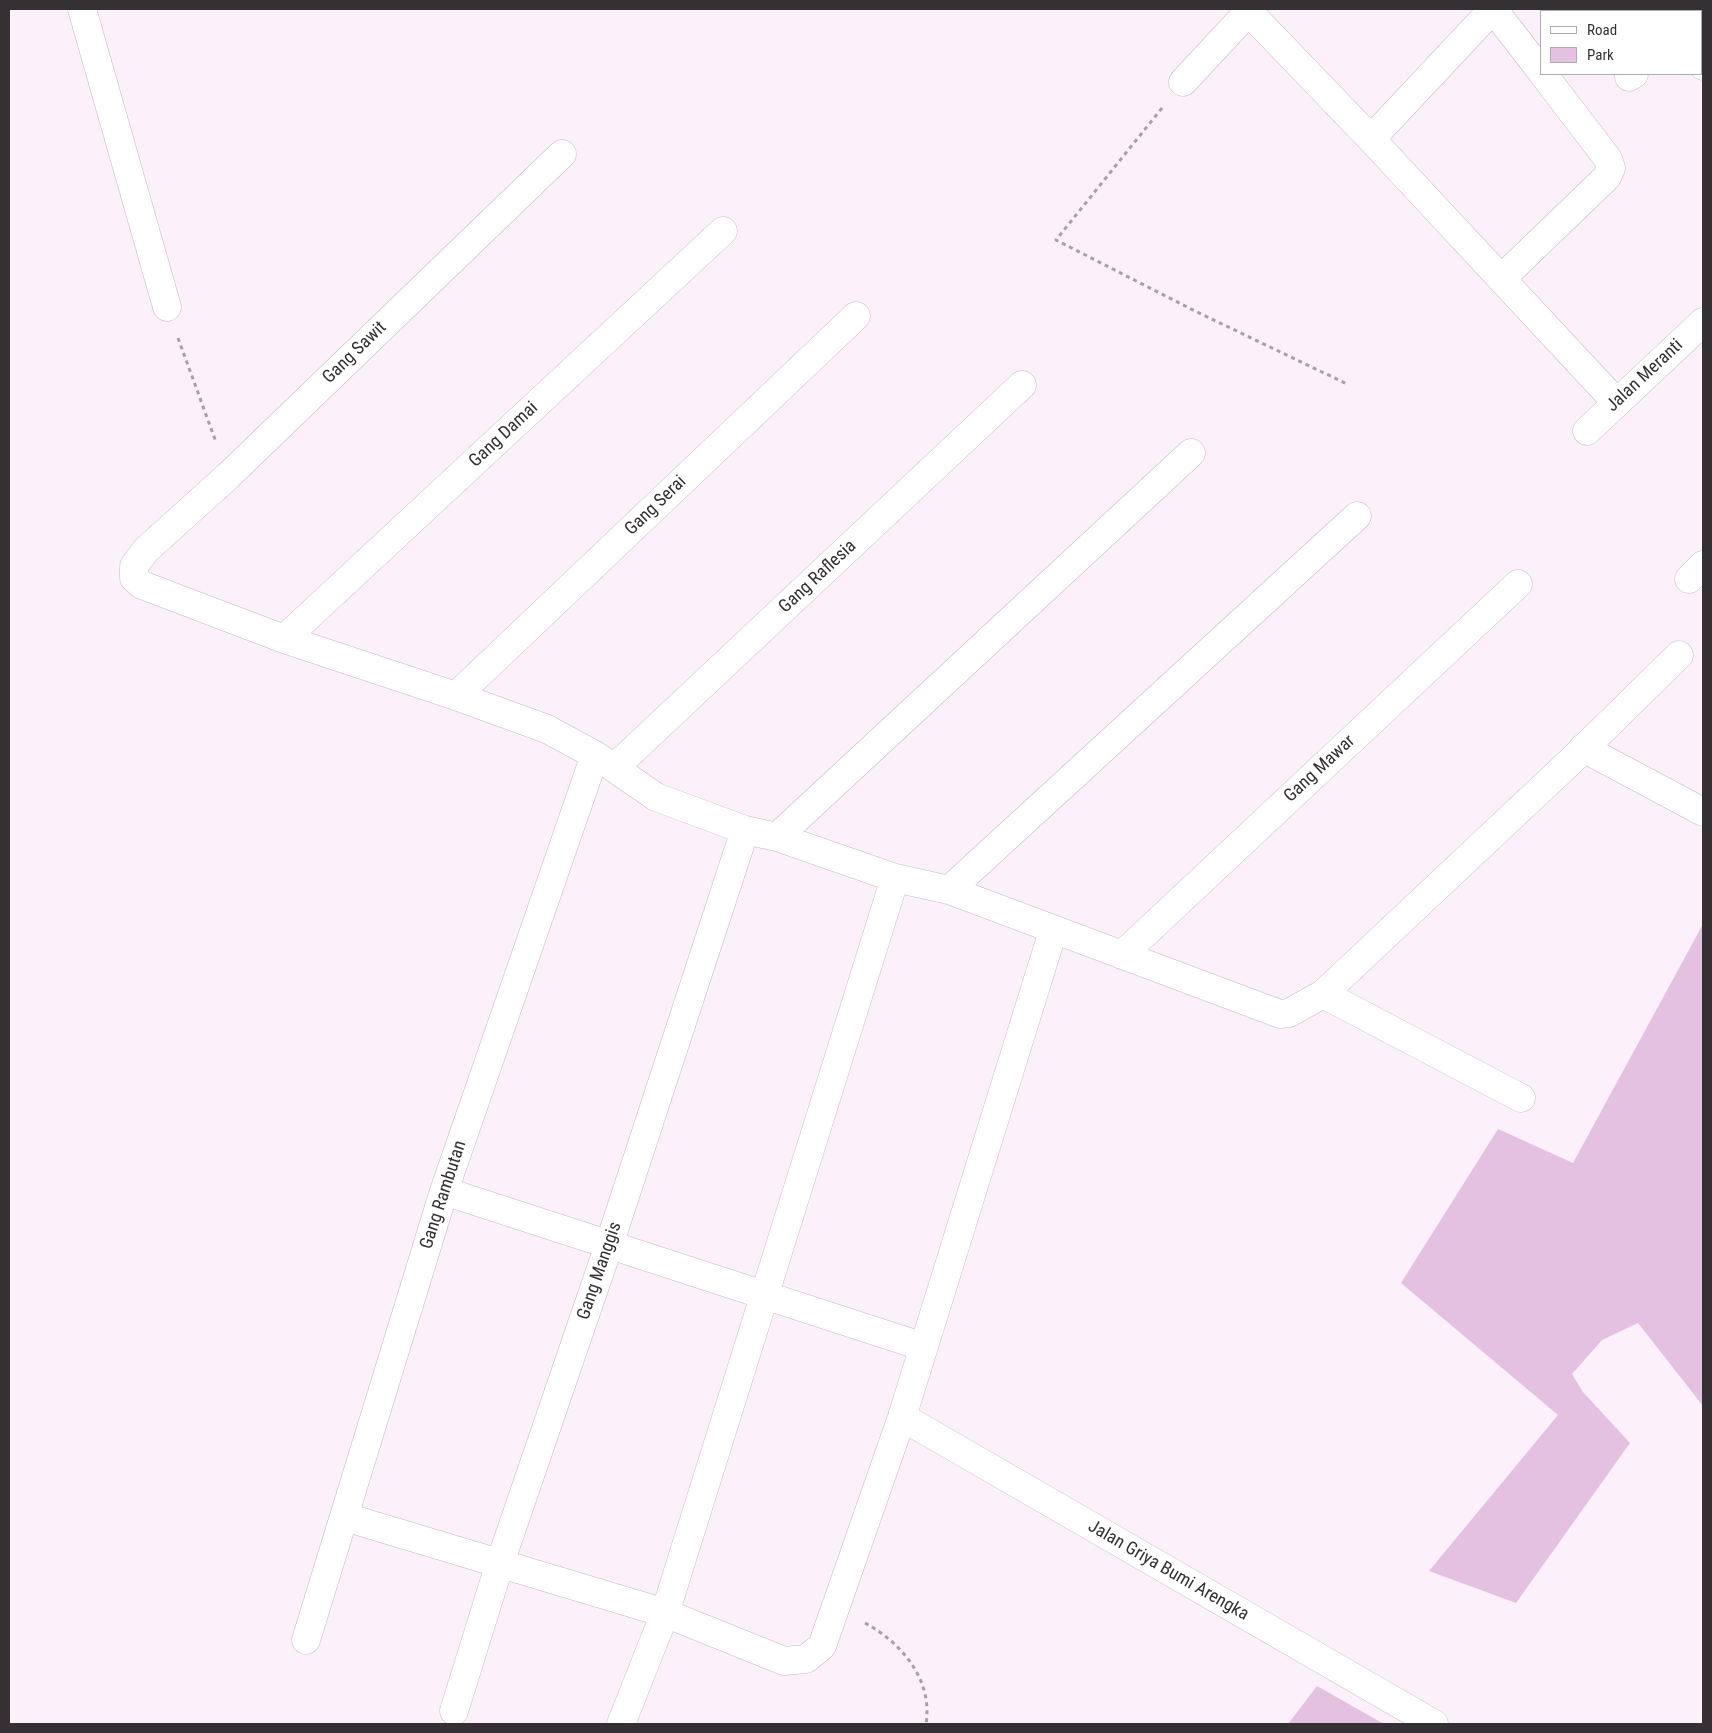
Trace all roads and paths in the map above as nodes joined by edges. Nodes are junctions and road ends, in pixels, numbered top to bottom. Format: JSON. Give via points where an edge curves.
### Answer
{"nodes":[{"id":1,"x":82,"y":9,"type":"edge"},
{"id":2,"x":1493,"y":9,"type":"edge"},
{"id":3,"x":1249,"y":10,"type":"edge"},
{"id":4,"x":1540,"y":70,"type":"edge"},
{"id":5,"x":1544,"y":75,"type":"edge"},
{"id":6,"x":1183,"y":82,"type":"joint"},
{"id":7,"x":1371,"y":139,"type":"junction"},
{"id":8,"x":562,"y":154,"type":"dead end"},
{"id":9,"x":723,"y":231,"type":"dead end"},
{"id":10,"x":1502,"y":278,"type":"junction"},
{"id":11,"x":167,"y":306,"type":"joint"},
{"id":12,"x":856,"y":316,"type":"dead end"},
{"id":13,"x":1703,"y":322,"type":"edge"},
{"id":14,"x":1347,"y":384,"type":"dead end"},
{"id":15,"x":1022,"y":385,"type":"dead end"},
{"id":16,"x":1617,"y":403,"type":"junction"},
{"id":17,"x":1587,"y":431,"type":"dead end"},
{"id":18,"x":1191,"y":453,"type":"dead end"},
{"id":19,"x":228,"y":476,"type":"junction"},
{"id":20,"x":1357,"y":516,"type":"dead end"},
{"id":21,"x":1518,"y":584,"type":"dead end"},
{"id":22,"x":284,"y":639,"type":"junction"},
{"id":23,"x":1679,"y":655,"type":"dead end"},
{"id":24,"x":456,"y":696,"type":"junction"},
{"id":25,"x":1584,"y":748,"type":"junction"},
{"id":26,"x":604,"y":762,"type":"junction"},
{"id":27,"x":1703,"y":812,"type":"edge"},
{"id":28,"x":745,"y":830,"type":"junction"},
{"id":29,"x":777,"y":837,"type":"junction"},
{"id":30,"x":895,"y":878,"type":"junction"},
{"id":31,"x":949,"y":890,"type":"junction"},
{"id":32,"x":1054,"y":931,"type":"junction"},
{"id":33,"x":1122,"y":954,"type":"junction"},
{"id":34,"x":1323,"y":994,"type":"junction"},
{"id":35,"x":1521,"y":1098,"type":"dead end"},
{"id":36,"x":444,"y":1192,"type":"junction"},
{"id":37,"x":609,"y":1245,"type":"junction"},
{"id":38,"x":764,"y":1294,"type":"junction"},
{"id":39,"x":924,"y":1347,"type":"junction"},
{"id":40,"x":902,"y":1418,"type":"junction"},
{"id":41,"x":345,"y":1517,"type":"junction"},
{"id":42,"x":500,"y":1563,"type":"junction"},
{"id":43,"x":836,"y":1606,"type":"junction"},
{"id":44,"x":665,"y":1613,"type":"junction"},
{"id":45,"x":306,"y":1640,"type":"dead end"},
{"id":46,"x":454,"y":1711,"type":"dead end"},
{"id":47,"x":621,"y":1724,"type":"edge"},
{"id":48,"x":926,"y":1724,"type":"edge"},
{"id":49,"x":1434,"y":1724,"type":"edge"}],
"edges":[{"from":1,"to":11,"type":"street"},
{"from":2,"to":4,"type":"street"},
{"from":2,"to":7,"type":"street"},
{"from":3,"to":6,"type":"street"},
{"from":3,"to":7,"type":"street"},
{"from":5,"to":10,"type":"street","via":[[1608,159],[1610,168],[1608,177]]},
{"from":6,"to":14,"type":"path","via":[[1056,240]]},
{"from":7,"to":10,"type":"street"},
{"from":8,"to":19,"type":"street","name":"Gang Sawit"},
{"from":9,"to":22,"type":"street","name":"Gang Damai"},
{"from":10,"to":16,"type":"street"},
{"from":11,"to":19,"type":"path"},
{"from":12,"to":24,"type":"street","name":"Gang Serai"},
{"from":13,"to":16,"type":"street","name":"Jalan Meranti"},
{"from":15,"to":26,"type":"street","name":"Gang Raflesia"},
{"from":16,"to":17,"type":"street","name":"Jalan Meranti"},
{"from":18,"to":29,"type":"street"},
{"from":19,"to":22,"type":"street","name":"Gang Sawit","via":[[146,550],[134,566],[134,578],[142,585]]},
{"from":20,"to":31,"type":"street"},
{"from":21,"to":33,"type":"street","name":"Gang Mawar"},
{"from":22,"to":24,"type":"street","name":"Gang Sawit"},
{"from":23,"to":25,"type":"street","name":"Gang Sawit"},
{"from":24,"to":26,"type":"street","name":"Gang Sawit","via":[[548,729]]},
{"from":25,"to":27,"type":"street"},
{"from":25,"to":34,"type":"street","name":"Gang Sawit"},
{"from":26,"to":28,"type":"street","name":"Gang Sawit","via":[[656,797]]},
{"from":26,"to":36,"type":"street","name":"Gang Rambutan"},
{"from":28,"to":29,"type":"street","name":"Gang Sawit"},
{"from":28,"to":37,"type":"street","name":"Gang Manggis"},
{"from":29,"to":30,"type":"street","name":"Gang Sawit"},
{"from":30,"to":31,"type":"street","name":"Gang Sawit"},
{"from":30,"to":38,"type":"street"},
{"from":31,"to":32,"type":"street","name":"Gang Sawit"},
{"from":32,"to":33,"type":"street","name":"Gang Sawit"},
{"from":32,"to":39,"type":"street"},
{"from":33,"to":34,"type":"street","name":"Gang Sawit","via":[[1280,1014],[1289,1013]]},
{"from":34,"to":35,"type":"street"},
{"from":36,"to":37,"type":"street"},
{"from":36,"to":41,"type":"street","name":"Gang Rambutan"},
{"from":37,"to":38,"type":"street"},
{"from":37,"to":42,"type":"street","name":"Gang Manggis"},
{"from":38,"to":39,"type":"street"},
{"from":38,"to":44,"type":"street"},
{"from":39,"to":40,"type":"street"},
{"from":40,"to":43,"type":"street"},
{"from":40,"to":49,"type":"street","name":"Jalan Griya Bumi Arengka"},
{"from":41,"to":42,"type":"street"},
{"from":41,"to":45,"type":"street","name":"Gang Rambutan"},
{"from":42,"to":44,"type":"street"},
{"from":42,"to":46,"type":"street","name":"Gang Manggis"},
{"from":43,"to":44,"type":"street","via":[[822,1646],[806,1659],[784,1661]]},
{"from":43,"to":48,"type":"path","via":[[880,1631],[912,1662],[921,1678]]},
{"from":44,"to":47,"type":"street"}]}
